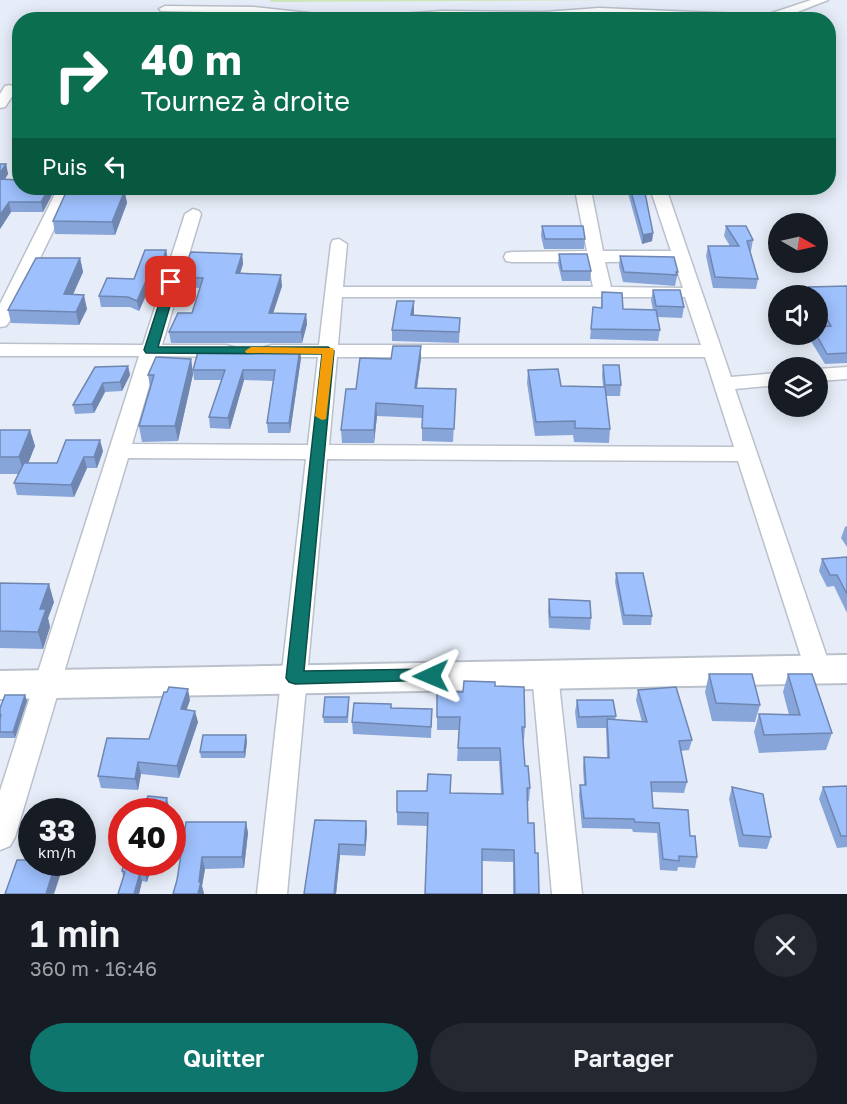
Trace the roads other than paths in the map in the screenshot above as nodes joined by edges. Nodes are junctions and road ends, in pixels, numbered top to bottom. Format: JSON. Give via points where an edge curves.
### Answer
{"nodes":[{"id":1,"x":822,"y":0,"type":"edge"},
{"id":2,"x":165,"y":9,"type":"dead end"},
{"id":3,"x":270,"y":12,"type":"edge"},
{"id":4,"x":588,"y":12,"type":"edge"},
{"id":5,"x":609,"y":12,"type":"edge"},
{"id":6,"x":787,"y":12,"type":"edge"},
{"id":7,"x":10,"y":89,"type":"dead end"},
{"id":8,"x":0,"y":104,"type":"edge"},
{"id":9,"x":63,"y":195,"type":"edge"},
{"id":10,"x":584,"y":195,"type":"dead end"},
{"id":11,"x":660,"y":195,"type":"edge"},
{"id":12,"x":193,"y":214,"type":"dead end"},
{"id":13,"x":339,"y":244,"type":"dead end"},
{"id":14,"x":512,"y":256,"type":"dead end"},
{"id":15,"x":596,"y":256,"type":"junction"},
{"id":16,"x":680,"y":256,"type":"junction"},
{"id":17,"x":334,"y":292,"type":"junction"},
{"id":18,"x":603,"y":293,"type":"junction"},
{"id":19,"x":693,"y":293,"type":"junction"},
{"id":20,"x":0,"y":322,"type":"edge"},
{"id":21,"x":0,"y":350,"type":"edge"},
{"id":22,"x":150,"y":350,"type":"junction"},
{"id":23,"x":328,"y":351,"type":"junction"},
{"id":24,"x":712,"y":351,"type":"junction"},
{"id":25,"x":847,"y":373,"type":"edge"},
{"id":26,"x":828,"y":374,"type":"edge"},
{"id":27,"x":768,"y":380,"type":"edge"},
{"id":28,"x":723,"y":384,"type":"junction"},
{"id":29,"x":119,"y":451,"type":"junction"},
{"id":30,"x":318,"y":452,"type":"junction"},
{"id":31,"x":747,"y":454,"type":"junction"},
{"id":32,"x":833,"y":669,"type":"edge"},
{"id":33,"x":545,"y":674,"type":"junction"},
{"id":34,"x":295,"y":678,"type":"junction"},
{"id":35,"x":47,"y":684,"type":"junction"},
{"id":36,"x":0,"y":685,"type":"edge"},
{"id":37,"x":0,"y":837,"type":"edge"},
{"id":38,"x":272,"y":894,"type":"edge"},
{"id":39,"x":567,"y":894,"type":"edge"}],
"edges":[{"from":1,"to":6,"type":"street"},
{"from":2,"to":3,"type":"street"},
{"from":4,"to":5,"type":"street"},
{"from":7,"to":8,"type":"street"},
{"from":9,"to":20,"type":"street"},
{"from":10,"to":15,"type":"street"},
{"from":11,"to":16,"type":"street"},
{"from":12,"to":22,"type":"street"},
{"from":13,"to":17,"type":"street"},
{"from":14,"to":15,"type":"street"},
{"from":15,"to":16,"type":"street"},
{"from":15,"to":18,"type":"street"},
{"from":16,"to":19,"type":"street"},
{"from":17,"to":18,"type":"street"},
{"from":17,"to":23,"type":"street"},
{"from":18,"to":19,"type":"street"},
{"from":19,"to":24,"type":"street"},
{"from":21,"to":22,"type":"street"},
{"from":22,"to":23,"type":"street"},
{"from":22,"to":29,"type":"street"},
{"from":23,"to":24,"type":"street"},
{"from":23,"to":30,"type":"street"},
{"from":24,"to":28,"type":"street"},
{"from":25,"to":26,"type":"street"},
{"from":27,"to":28,"type":"street"},
{"from":28,"to":31,"type":"street"},
{"from":29,"to":30,"type":"street"},
{"from":29,"to":35,"type":"street"},
{"from":30,"to":31,"type":"street"},
{"from":30,"to":34,"type":"street"},
{"from":31,"to":32,"type":"street"},
{"from":32,"to":33,"type":"street"},
{"from":33,"to":34,"type":"street"},
{"from":33,"to":39,"type":"street"},
{"from":34,"to":35,"type":"street"},
{"from":34,"to":38,"type":"street"},
{"from":35,"to":36,"type":"street"},
{"from":35,"to":37,"type":"street"}]}
